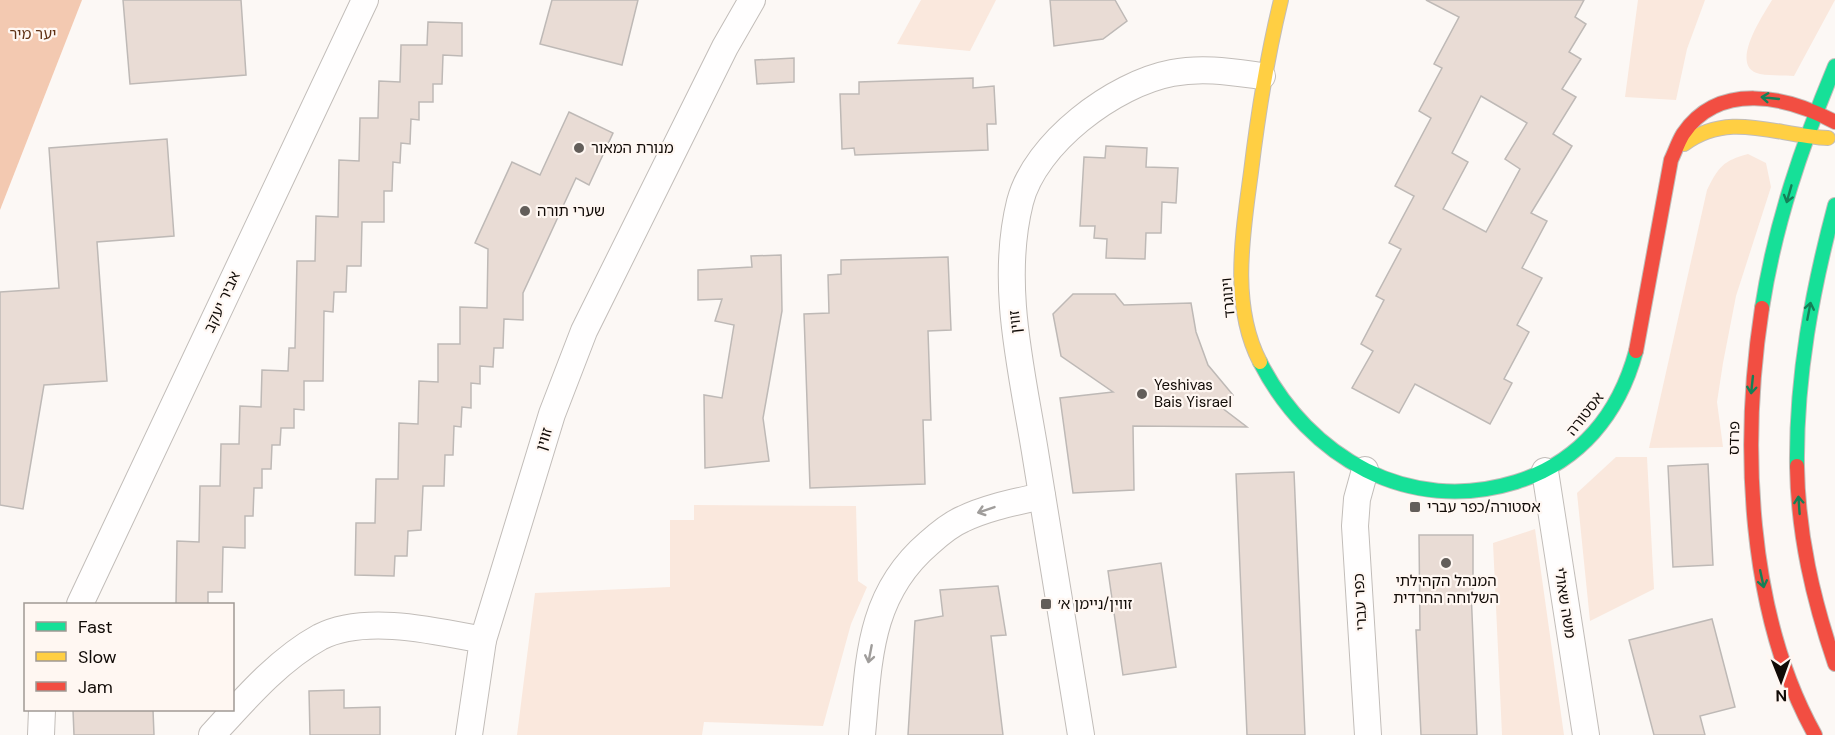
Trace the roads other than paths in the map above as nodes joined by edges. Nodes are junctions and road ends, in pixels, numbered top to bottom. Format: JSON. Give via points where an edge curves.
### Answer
{"nodes":[{"id":1,"x":365,"y":0,"type":"edge"},
{"id":2,"x":752,"y":0,"type":"edge"},
{"id":3,"x":1281,"y":0,"type":"edge"},
{"id":4,"x":1835,"y":66,"type":"edge"},
{"id":5,"x":1262,"y":76,"type":"junction"},
{"id":6,"x":1816,"y":110,"type":"junction"},
{"id":7,"x":1835,"y":122,"type":"edge"},
{"id":8,"x":1835,"y":138,"type":"edge"},
{"id":9,"x":1807,"y":139,"type":"junction"},
{"id":10,"x":1668,"y":178,"type":"junction"},
{"id":11,"x":1835,"y":205,"type":"edge"},
{"id":12,"x":1365,"y":470,"type":"junction"},
{"id":13,"x":1545,"y":471,"type":"junction"},
{"id":14,"x":1042,"y":496,"type":"junction"},
{"id":15,"x":80,"y":603,"type":"edge"},
{"id":16,"x":483,"y":640,"type":"junction"},
{"id":17,"x":1835,"y":664,"type":"edge"},
{"id":18,"x":42,"y":711,"type":"edge"},
{"id":19,"x":41,"y":735,"type":"edge"},
{"id":20,"x":212,"y":735,"type":"edge"},
{"id":21,"x":469,"y":735,"type":"edge"},
{"id":22,"x":862,"y":735,"type":"edge"},
{"id":23,"x":1081,"y":735,"type":"edge"},
{"id":24,"x":1368,"y":735,"type":"edge"},
{"id":25,"x":1586,"y":735,"type":"edge"},
{"id":26,"x":1815,"y":735,"type":"edge"}],
"edges":[{"from":1,"to":15,"type":"street","name":"אביר יעקב"},
{"from":2,"to":16,"type":"street","name":"זווין","via":[[584,331],[527,490]]},
{"from":3,"to":5,"type":"street","name":"וינוגרד"},
{"from":4,"to":6,"type":"street"},
{"from":5,"to":12,"type":"street","name":"וינוגרד","via":[[1242,249],[1247,327],[1256,355],[1277,392],[1311,434]]},
{"from":5,"to":14,"type":"street","name":"זווין","via":[[1209,69],[1171,73],[1131,87],[1090,111],[1052,145],[1033,172],[1020,200],[1014,233],[1013,317]]},
{"from":6,"to":7,"type":"street","name":"אסטורה"},
{"from":6,"to":9,"type":"street","name":"פרדס"},
{"from":6,"to":10,"type":"street","name":"אסטורה","one_way":true,"via":[[1762,97],[1735,99],[1709,108],[1690,123],[1677,141]]},
{"from":8,"to":9,"type":"street","name":"אסטורה"},
{"from":9,"to":10,"type":"street","name":"אסטורה","via":[[1760,127],[1709,130],[1681,148]]},
{"from":9,"to":26,"type":"street","name":"פרדס","one_way":true,"via":[[1773,251],[1760,314],[1749,471],[1755,546],[1768,605],[1786,669]]},
{"from":10,"to":13,"type":"street","name":"אסטורה","via":[[1638,346],[1628,380],[1611,413],[1584,445]]},
{"from":17,"to":11,"type":"street","one_way":true,"via":[[1813,594],[1802,539],[1797,470],[1798,403],[1807,321],[1818,262]]},
{"from":12,"to":13,"type":"street","name":"אסטורה","via":[[1426,492],[1461,493]]},
{"from":12,"to":24,"type":"street","name":"כפר עברי","via":[[1355,526]]},
{"from":13,"to":25,"type":"street","name":"משה שאולי"},
{"from":14,"to":22,"type":"street","one_way":true,"via":[[961,520],[908,560],[889,589],[876,623]]},
{"from":14,"to":23,"type":"street","name":"זווין"},
{"from":16,"to":20,"type":"street","via":[[403,627],[341,630],[321,637],[257,687]]},
{"from":16,"to":21,"type":"street","name":"זווין"},
{"from":18,"to":19,"type":"street"}]}
